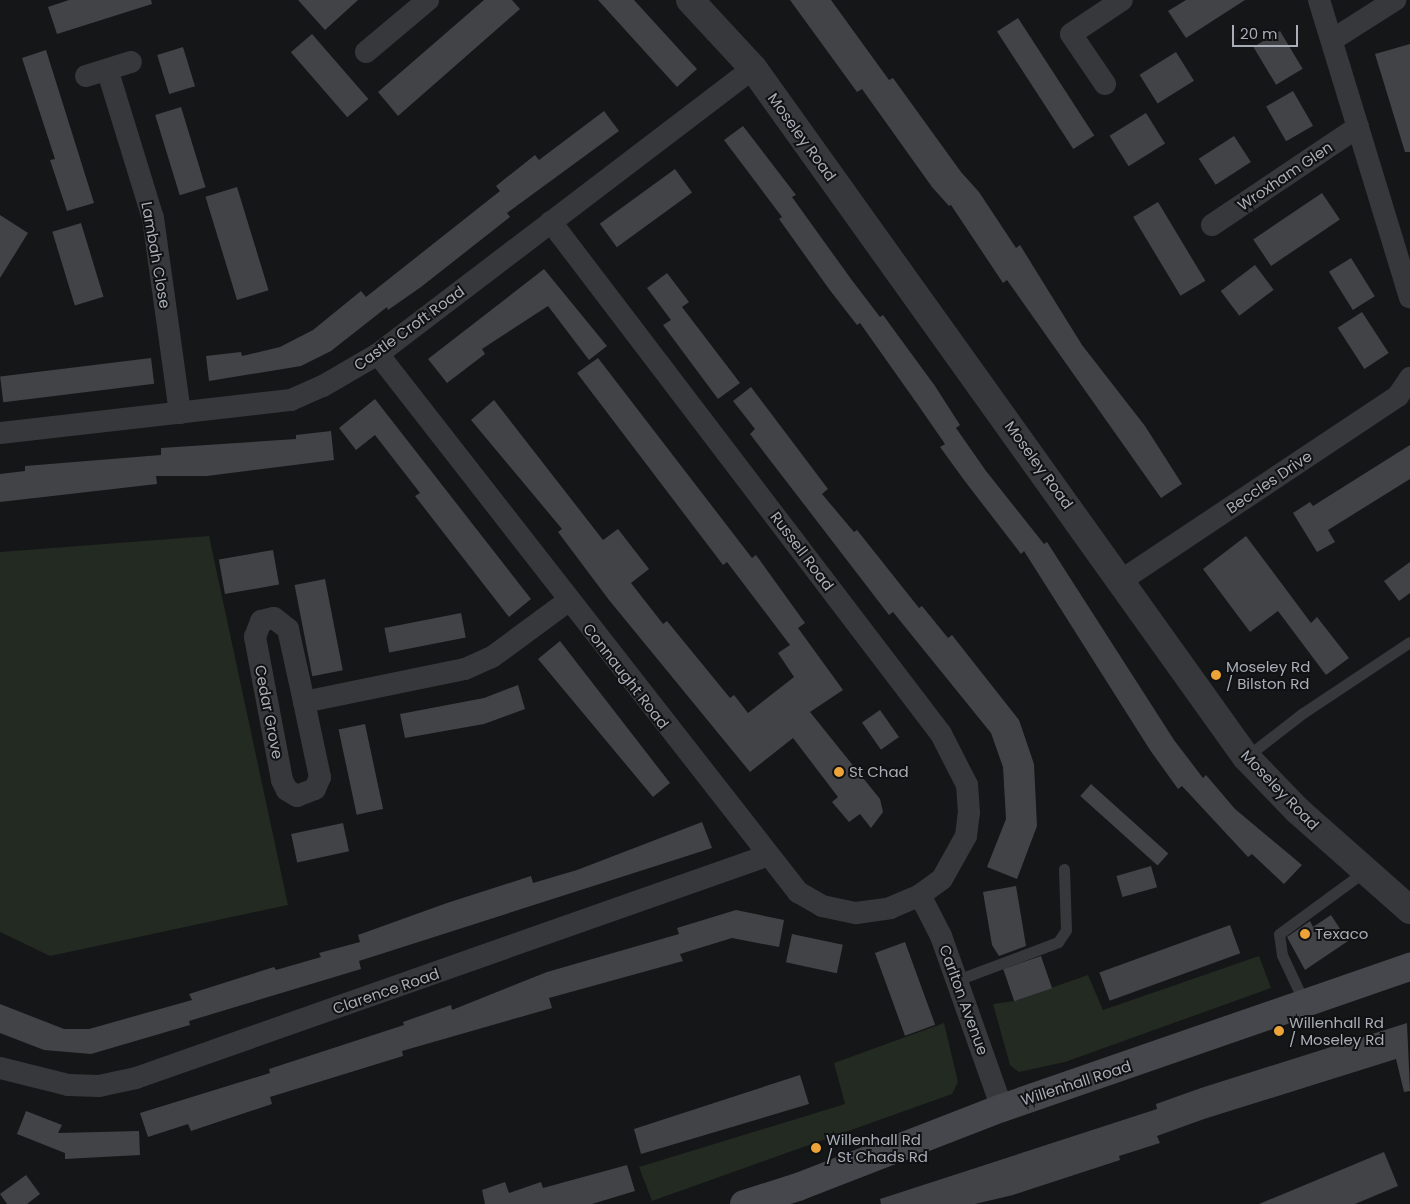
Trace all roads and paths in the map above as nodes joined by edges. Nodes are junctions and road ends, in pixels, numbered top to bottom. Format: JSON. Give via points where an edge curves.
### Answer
{"nodes":[{"id":1,"x":428,"y":0,"type":"edge"},
{"id":2,"x":690,"y":0,"type":"edge"},
{"id":3,"x":1122,"y":0,"type":"edge"},
{"id":4,"x":1319,"y":0,"type":"edge"},
{"id":5,"x":1395,"y":0,"type":"edge"},
{"id":6,"x":1332,"y":40,"type":"junction"},
{"id":7,"x":366,"y":52,"type":"dead end"},
{"id":8,"x":131,"y":62,"type":"dead end"},
{"id":9,"x":753,"y":68,"type":"junction"},
{"id":10,"x":108,"y":72,"type":"junction"},
{"id":11,"x":86,"y":76,"type":"dead end"},
{"id":12,"x":1105,"y":84,"type":"dead end"},
{"id":13,"x":1358,"y":127,"type":"junction"},
{"id":14,"x":551,"y":222,"type":"junction"},
{"id":15,"x":1212,"y":225,"type":"dead end"},
{"id":16,"x":1410,"y":297,"type":"edge"},
{"id":17,"x":378,"y":354,"type":"junction"},
{"id":18,"x":1410,"y":378,"type":"edge"},
{"id":19,"x":180,"y":413,"type":"junction"},
{"id":20,"x":0,"y":433,"type":"edge"},
{"id":21,"x":1122,"y":580,"type":"junction"},
{"id":22,"x":567,"y":602,"type":"junction"},
{"id":23,"x":1410,"y":642,"type":"edge"},
{"id":24,"x":304,"y":702,"type":"junction"},
{"id":25,"x":1246,"y":757,"type":"junction"},
{"id":26,"x":766,"y":856,"type":"junction"},
{"id":27,"x":1064,"y":869,"type":"dead end"},
{"id":28,"x":1365,"y":871,"type":"junction"},
{"id":29,"x":920,"y":894,"type":"junction"},
{"id":30,"x":1410,"y":910,"type":"edge"},
{"id":31,"x":1410,"y":967,"type":"edge"},
{"id":32,"x":957,"y":980,"type":"junction"},
{"id":33,"x":1305,"y":1004,"type":"junction"},
{"id":34,"x":1,"y":1070,"type":"edge"},
{"id":35,"x":1002,"y":1108,"type":"junction"},
{"id":36,"x":796,"y":1196,"type":"edge"},
{"id":37,"x":744,"y":1204,"type":"edge"}],
"edges":[{"from":1,"to":7,"type":"street"},
{"from":2,"to":9,"type":"street","name":"Moseley Road"},
{"from":3,"to":12,"type":"street","via":[[1071,34]]},
{"from":4,"to":6,"type":"street"},
{"from":5,"to":6,"type":"street"},
{"from":6,"to":13,"type":"street"},
{"from":8,"to":10,"type":"street"},
{"from":9,"to":14,"type":"street","name":"Castle Croft Road"},
{"from":9,"to":21,"type":"street","name":"Moseley Road"},
{"from":10,"to":11,"type":"street"},
{"from":10,"to":19,"type":"street","name":"Lambah Close","via":[[153,218]]},
{"from":13,"to":15,"type":"street","name":"Wroxham Glen"},
{"from":13,"to":16,"type":"street"},
{"from":14,"to":17,"type":"street","name":"Castle Croft Road"},
{"from":14,"to":29,"type":"street","name":"Russell Road","via":[[941,734],[967,785],[969,813],[966,836],[942,879]]},
{"from":17,"to":19,"type":"street","name":"Castle Croft Road","via":[[291,400]]},
{"from":17,"to":22,"type":"street","name":"Connaught Road"},
{"from":18,"to":21,"type":"street","name":"Beccles Drive","via":[[1398,396]]},
{"from":19,"to":20,"type":"street","name":"Castle Croft Road"},
{"from":21,"to":25,"type":"street","name":"Moseley Road"},
{"from":22,"to":24,"type":"street","via":[[492,658],[465,669]]},
{"from":22,"to":26,"type":"street","name":"Connaught Road"},
{"from":23,"to":25,"type":"lane"},
{"from":24,"to":24,"type":"street","name":"Cedar Grove","via":[[288,629],[274,618],[261,621],[255,637],[282,780],[287,790],[297,796],[315,789],[320,777]]},
{"from":25,"to":28,"type":"street","name":"Moseley Road"},
{"from":26,"to":29,"type":"street","name":"Connaught Road","via":[[798,892],[822,906],[856,913],[874,911]]},
{"from":26,"to":34,"type":"street","name":"Clarence Road","via":[[136,1078],[99,1086],[68,1085]]},
{"from":27,"to":32,"type":"lane","via":[[1066,930],[1058,942]]},
{"from":28,"to":30,"type":"street","name":"Moseley Road"},
{"from":28,"to":33,"type":"lane","via":[[1279,934],[1282,955]]},
{"from":29,"to":32,"type":"street","name":"Carlton Avenue"},
{"from":31,"to":33,"type":"main road","name":"Willenhall Road"},
{"from":32,"to":35,"type":"street","name":"Carlton Avenue"},
{"from":33,"to":35,"type":"main road","name":"Willenhall Road"},
{"from":35,"to":36,"type":"main road","name":"Willenhall Road"},
{"from":36,"to":37,"type":"main road","name":"Willenhall Road"}]}
